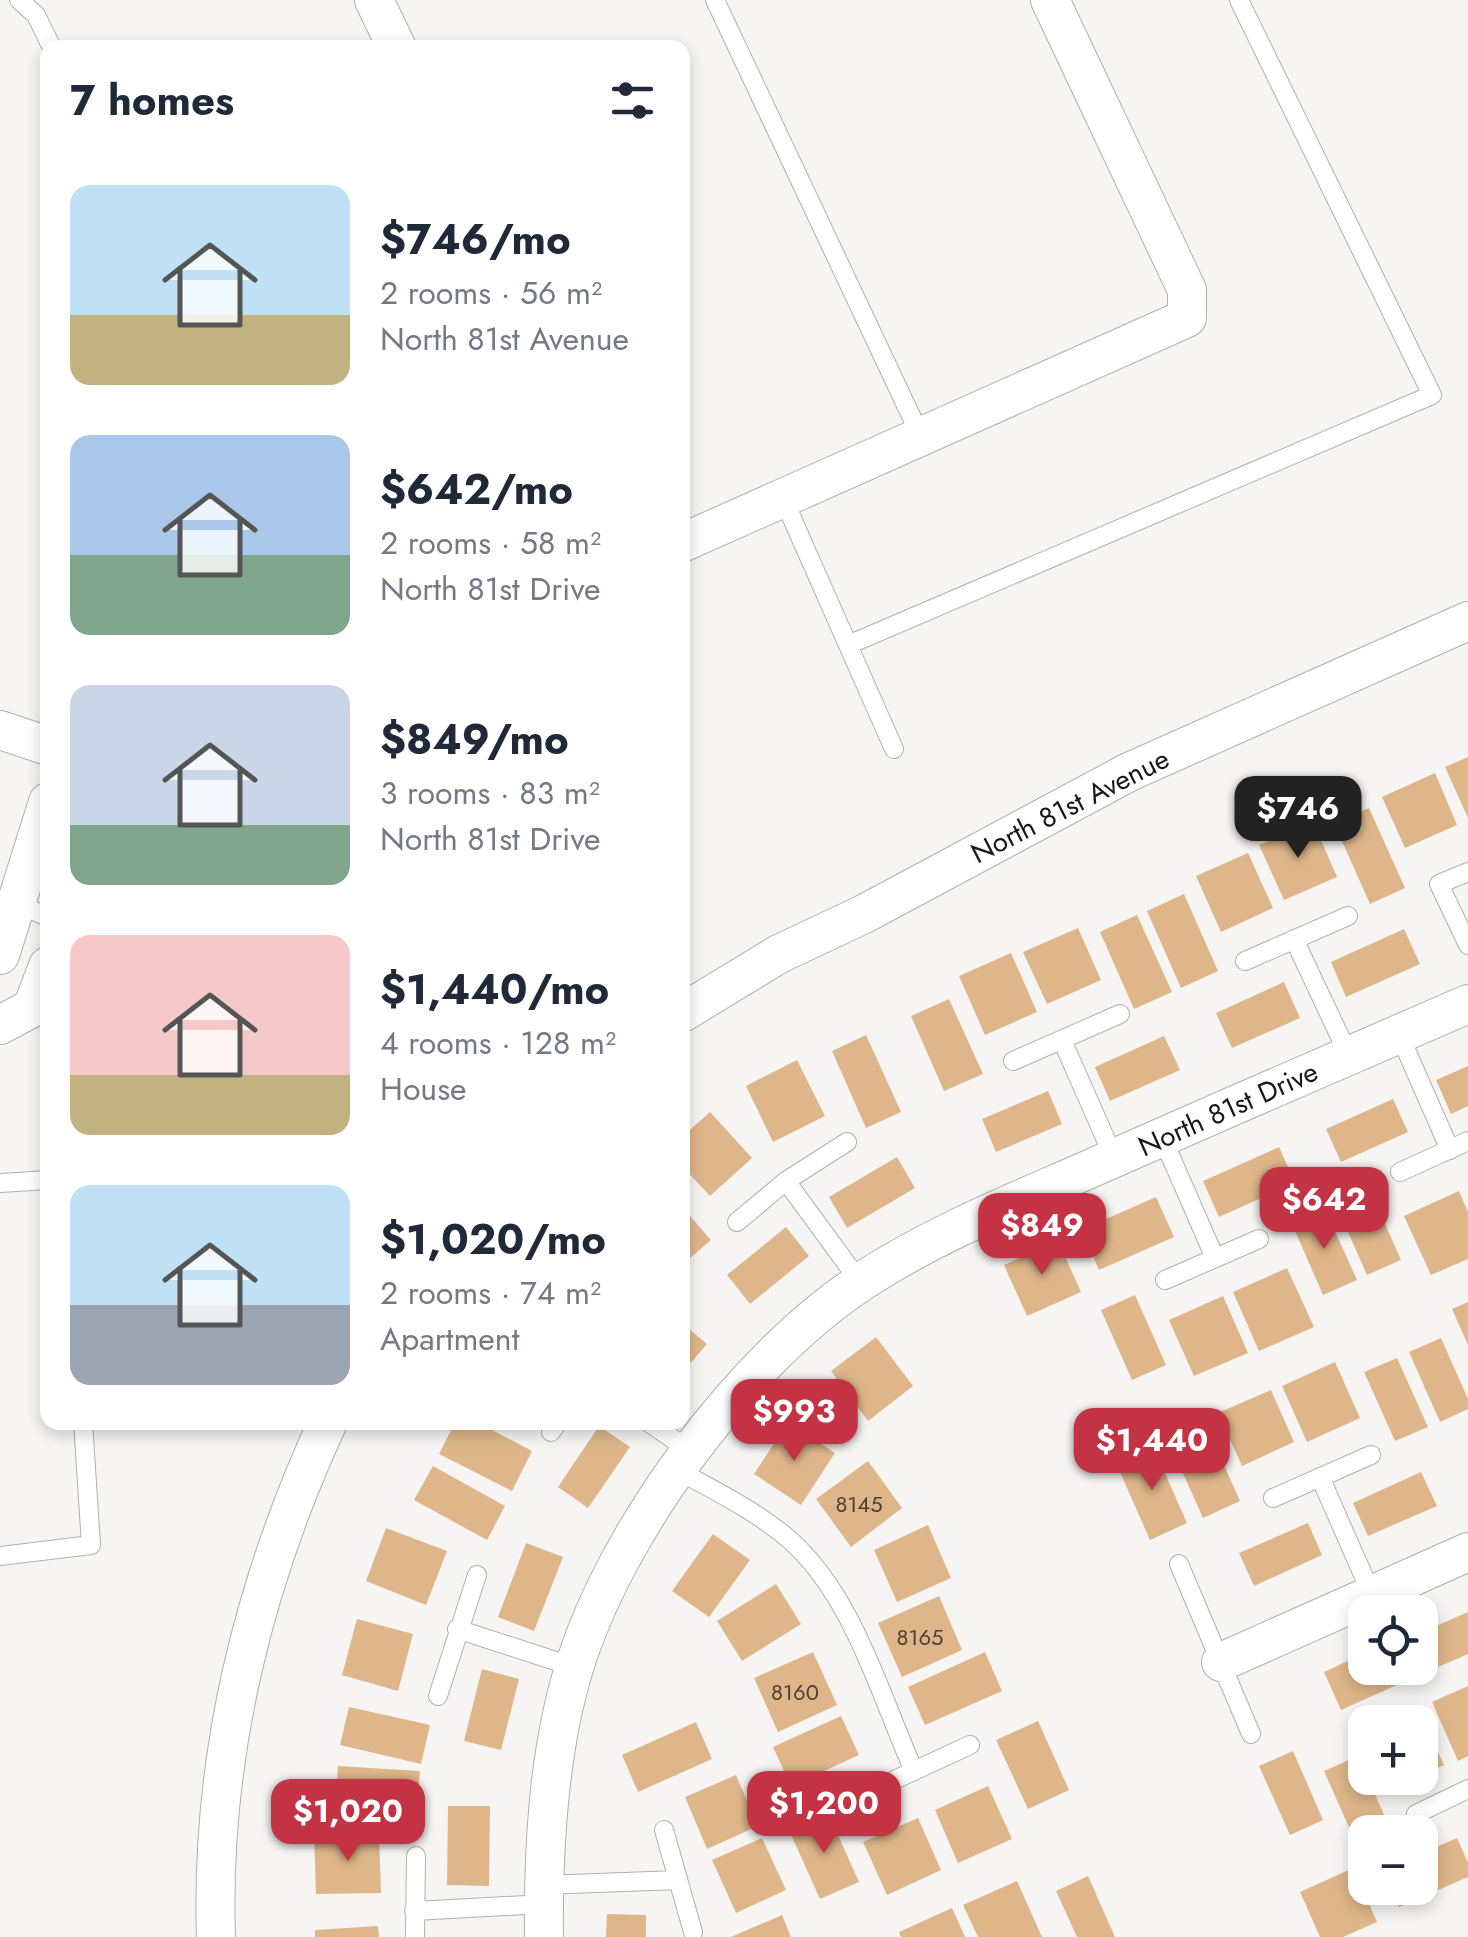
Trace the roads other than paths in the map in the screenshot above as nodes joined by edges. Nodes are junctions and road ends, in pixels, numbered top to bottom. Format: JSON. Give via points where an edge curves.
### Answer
{"nodes":[{"id":1,"x":19,"y":0,"type":"edge"},
{"id":2,"x":374,"y":0,"type":"edge"},
{"id":3,"x":714,"y":0,"type":"edge"},
{"id":4,"x":1050,"y":0,"type":"edge"},
{"id":5,"x":1239,"y":0,"type":"edge"},
{"id":6,"x":48,"y":40,"type":"edge"},
{"id":7,"x":393,"y":40,"type":"edge"},
{"id":8,"x":921,"y":437,"type":"junction"},
{"id":9,"x":783,"y":498,"type":"junction"},
{"id":10,"x":690,"y":539,"type":"edge"},
{"id":11,"x":1468,"y":620,"type":"edge"},
{"id":12,"x":848,"y":646,"type":"junction"},
{"id":13,"x":0,"y":730,"type":"edge"},
{"id":14,"x":40,"y":743,"type":"edge"},
{"id":15,"x":894,"y":749,"type":"dead end"},
{"id":16,"x":40,"y":833,"type":"edge"},
{"id":17,"x":1468,"y":872,"type":"edge"},
{"id":18,"x":21,"y":905,"type":"edge"},
{"id":19,"x":1348,"y":916,"type":"dead end"},
{"id":20,"x":1294,"y":939,"type":"junction"},
{"id":21,"x":1468,"y":945,"type":"edge"},
{"id":22,"x":0,"y":956,"type":"edge"},
{"id":23,"x":1246,"y":961,"type":"dead end"},
{"id":24,"x":40,"y":987,"type":"edge"},
{"id":25,"x":1468,"y":1004,"type":"edge"},
{"id":26,"x":690,"y":1008,"type":"edge"},
{"id":27,"x":1120,"y":1014,"type":"dead end"},
{"id":28,"x":0,"y":1025,"type":"edge"},
{"id":29,"x":1399,"y":1034,"type":"junction"},
{"id":30,"x":1062,"y":1040,"type":"junction"},
{"id":31,"x":1349,"y":1056,"type":"junction"},
{"id":32,"x":1014,"y":1062,"type":"dead end"},
{"id":33,"x":1162,"y":1137,"type":"junction"},
{"id":34,"x":1468,"y":1141,"type":"edge"},
{"id":35,"x":847,"y":1142,"type":"dead end"},
{"id":36,"x":1450,"y":1150,"type":"junction"},
{"id":37,"x":1114,"y":1158,"type":"junction"},
{"id":38,"x":1400,"y":1172,"type":"dead end"},
{"id":39,"x":40,"y":1180,"type":"edge"},
{"id":40,"x":786,"y":1181,"type":"junction"},
{"id":41,"x":0,"y":1183,"type":"edge"},
{"id":42,"x":737,"y":1222,"type":"dead end"},
{"id":43,"x":1259,"y":1238,"type":"dead end"},
{"id":44,"x":1216,"y":1258,"type":"junction"},
{"id":45,"x":1165,"y":1280,"type":"dead end"},
{"id":46,"x":860,"y":1282,"type":"junction"},
{"id":47,"x":84,"y":1430,"type":"edge"},
{"id":48,"x":324,"y":1430,"type":"edge"},
{"id":49,"x":656,"y":1430,"type":"edge"},
{"id":50,"x":1371,"y":1455,"type":"dead end"},
{"id":51,"x":685,"y":1461,"type":"junction"},
{"id":52,"x":1320,"y":1477,"type":"junction"},
{"id":53,"x":1273,"y":1498,"type":"dead end"},
{"id":54,"x":1468,"y":1552,"type":"edge"},
{"id":55,"x":0,"y":1556,"type":"edge"},
{"id":56,"x":1179,"y":1564,"type":"dead end"},
{"id":57,"x":477,"y":1575,"type":"dead end"},
{"id":58,"x":1372,"y":1595,"type":"joint"},
{"id":59,"x":1348,"y":1606,"type":"edge"},
{"id":60,"x":456,"y":1629,"type":"junction"},
{"id":61,"x":1221,"y":1662,"type":"junction"},
{"id":62,"x":574,"y":1667,"type":"junction"},
{"id":63,"x":438,"y":1696,"type":"dead end"},
{"id":64,"x":1251,"y":1734,"type":"dead end"},
{"id":65,"x":970,"y":1745,"type":"dead end"},
{"id":66,"x":914,"y":1772,"type":"junction"},
{"id":67,"x":1468,"y":1789,"type":"edge"},
{"id":68,"x":864,"y":1794,"type":"dead end"},
{"id":69,"x":1416,"y":1814,"type":"dead end"},
{"id":70,"x":664,"y":1830,"type":"dead end"},
{"id":71,"x":416,"y":1856,"type":"dead end"},
{"id":72,"x":678,"y":1880,"type":"junction"},
{"id":73,"x":544,"y":1909,"type":"edge"},
{"id":74,"x":414,"y":1911,"type":"junction"},
{"id":75,"x":693,"y":1932,"type":"dead end"},
{"id":76,"x":216,"y":1937,"type":"edge"},
{"id":77,"x":415,"y":1937,"type":"edge"}],
"edges":[{"from":1,"to":6,"type":"lane"},
{"from":2,"to":7,"type":"street"},
{"from":3,"to":8,"type":"lane"},
{"from":4,"to":8,"type":"street","via":[[1187,290],[1187,318]]},
{"from":5,"to":12,"type":"lane","via":[[1432,395]]},
{"from":8,"to":9,"type":"street"},
{"from":9,"to":10,"type":"street"},
{"from":9,"to":12,"type":"lane"},
{"from":11,"to":26,"type":"street","name":"North 81st Avenue","via":[[1129,772],[779,954]]},
{"from":12,"to":15,"type":"lane"},
{"from":13,"to":14,"type":"street"},
{"from":16,"to":18,"type":"street"},
{"from":17,"to":21,"type":"lane","via":[[1439,884]]},
{"from":18,"to":22,"type":"street"},
{"from":19,"to":20,"type":"lane"},
{"from":20,"to":23,"type":"lane"},
{"from":20,"to":31,"type":"lane"},
{"from":24,"to":28,"type":"street","via":[[32,1008]]},
{"from":25,"to":29,"type":"street","name":"North 81st Drive"},
{"from":27,"to":30,"type":"lane"},
{"from":29,"to":31,"type":"street","name":"North 81st Drive"},
{"from":29,"to":36,"type":"lane"},
{"from":30,"to":32,"type":"lane"},
{"from":30,"to":37,"type":"lane"},
{"from":31,"to":33,"type":"street","name":"North 81st Drive"},
{"from":33,"to":37,"type":"street","name":"North 81st Drive"},
{"from":33,"to":44,"type":"lane"},
{"from":34,"to":36,"type":"lane"},
{"from":35,"to":40,"type":"lane"},
{"from":36,"to":38,"type":"lane"},
{"from":37,"to":46,"type":"street","name":"North 81st Drive","via":[[948,1232]]},
{"from":39,"to":41,"type":"lane"},
{"from":40,"to":42,"type":"lane"},
{"from":40,"to":46,"type":"lane"},
{"from":43,"to":44,"type":"lane"},
{"from":44,"to":45,"type":"lane"},
{"from":46,"to":51,"type":"street","name":"North 81st Drive","via":[[764,1362]]},
{"from":47,"to":55,"type":"lane","via":[[91,1545]]},
{"from":48,"to":76,"type":"street","via":[[294,1496],[251,1638],[220,1786]]},
{"from":49,"to":51,"type":"lane"},
{"from":50,"to":52,"type":"lane"},
{"from":51,"to":62,"type":"street","name":"North 81st Drive","via":[[640,1530]]},
{"from":51,"to":66,"type":"lane","via":[[821,1573]]},
{"from":52,"to":53,"type":"lane"},
{"from":52,"to":58,"type":"lane"},
{"from":54,"to":58,"type":"street"},
{"from":56,"to":61,"type":"lane"},
{"from":57,"to":60,"type":"lane"},
{"from":59,"to":61,"type":"street"},
{"from":60,"to":62,"type":"lane"},
{"from":60,"to":63,"type":"lane"},
{"from":61,"to":64,"type":"lane"},
{"from":62,"to":73,"type":"street","name":"North 81st Drive","via":[[557,1755]]},
{"from":65,"to":66,"type":"lane"},
{"from":66,"to":68,"type":"lane"},
{"from":67,"to":69,"type":"lane"},
{"from":70,"to":72,"type":"lane"},
{"from":71,"to":74,"type":"lane"},
{"from":72,"to":73,"type":"lane"},
{"from":72,"to":75,"type":"lane"},
{"from":73,"to":74,"type":"lane"},
{"from":74,"to":77,"type":"lane"}]}
